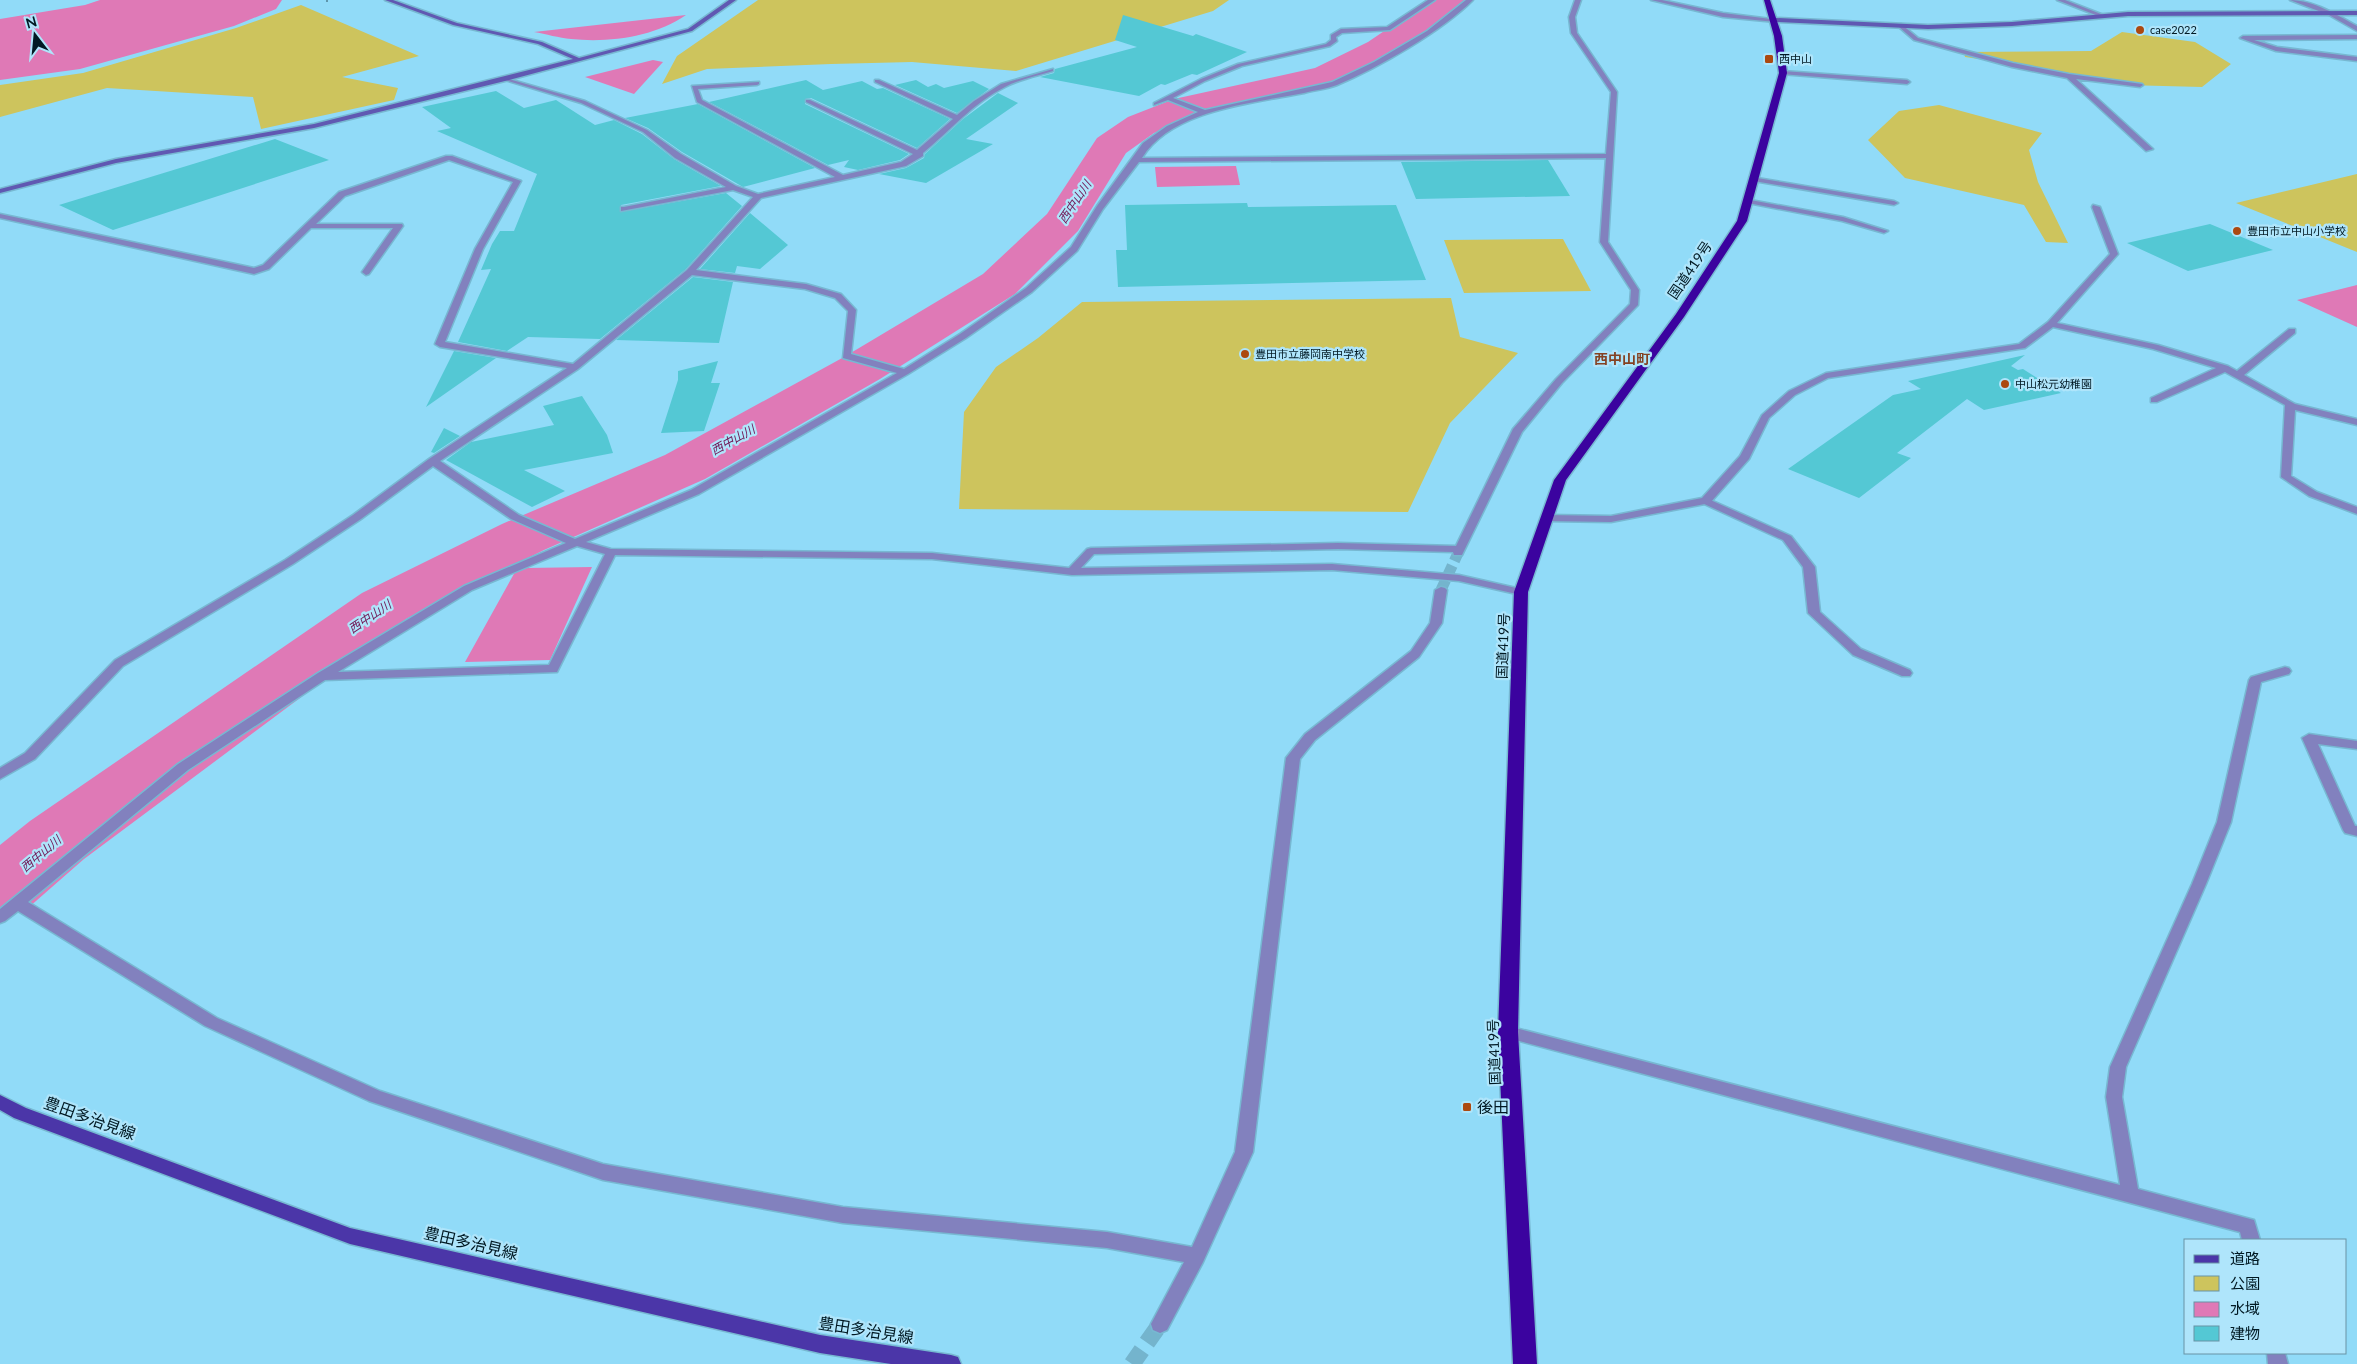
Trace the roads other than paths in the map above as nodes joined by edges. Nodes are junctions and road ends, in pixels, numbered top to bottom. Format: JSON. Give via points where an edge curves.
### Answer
{"nodes":[{"id":1,"x":388,"y":0,"type":"edge"},
{"id":2,"x":733,"y":0,"type":"edge"},
{"id":3,"x":1432,"y":0,"type":"edge"},
{"id":4,"x":1470,"y":0,"type":"edge"},
{"id":5,"x":1578,"y":0,"type":"edge"},
{"id":6,"x":1654,"y":0,"type":"edge"},
{"id":7,"x":1768,"y":0,"type":"edge"},
{"id":8,"x":2060,"y":0,"type":"edge"},
{"id":9,"x":2293,"y":0,"type":"edge"},
{"id":10,"x":2357,"y":13,"type":"edge"},
{"id":11,"x":2332,"y":14,"type":"junction"},
{"id":12,"x":2103,"y":16,"type":"junction"},
{"id":13,"x":1776,"y":20,"type":"junction"},
{"id":14,"x":1901,"y":26,"type":"junction"},
{"id":15,"x":2357,"y":28,"type":"edge"},
{"id":16,"x":2357,"y":37,"type":"edge"},
{"id":17,"x":577,"y":59,"type":"junction"},
{"id":18,"x":2357,"y":59,"type":"edge"},
{"id":19,"x":1051,"y":70,"type":"dead end"},
{"id":20,"x":1783,"y":73,"type":"junction"},
{"id":21,"x":2068,"y":76,"type":"junction"},
{"id":22,"x":507,"y":79,"type":"junction"},
{"id":23,"x":877,"y":81,"type":"dead end"},
{"id":24,"x":1907,"y":82,"type":"dead end"},
{"id":25,"x":757,"y":83,"type":"dead end"},
{"id":26,"x":2140,"y":86,"type":"dead end"},
{"id":27,"x":1172,"y":100,"type":"junction"},
{"id":28,"x":808,"y":101,"type":"dead end"},
{"id":29,"x":1156,"y":104,"type":"dead end"},
{"id":30,"x":1201,"y":111,"type":"junction"},
{"id":31,"x":957,"y":118,"type":"junction"},
{"id":32,"x":2149,"y":149,"type":"dead end"},
{"id":33,"x":920,"y":154,"type":"junction"},
{"id":34,"x":1610,"y":156,"type":"junction"},
{"id":35,"x":1137,"y":160,"type":"junction"},
{"id":36,"x":841,"y":178,"type":"junction"},
{"id":37,"x":1754,"y":179,"type":"junction"},
{"id":38,"x":733,"y":188,"type":"junction"},
{"id":39,"x":0,"y":191,"type":"edge"},
{"id":40,"x":758,"y":196,"type":"junction"},
{"id":41,"x":1748,"y":201,"type":"junction"},
{"id":42,"x":1894,"y":204,"type":"dead end"},
{"id":43,"x":2096,"y":207,"type":"dead end"},
{"id":44,"x":624,"y":208,"type":"dead end"},
{"id":45,"x":0,"y":216,"type":"edge"},
{"id":46,"x":309,"y":226,"type":"junction"},
{"id":47,"x":1884,"y":230,"type":"dead end"},
{"id":48,"x":366,"y":272,"type":"dead end"},
{"id":49,"x":690,"y":272,"type":"junction"},
{"id":50,"x":2051,"y":324,"type":"junction"},
{"id":51,"x":2292,"y":331,"type":"dead end"},
{"id":52,"x":575,"y":367,"type":"junction"},
{"id":53,"x":2225,"y":368,"type":"junction"},
{"id":54,"x":906,"y":372,"type":"junction"},
{"id":55,"x":2238,"y":375,"type":"junction"},
{"id":56,"x":2154,"y":400,"type":"dead end"},
{"id":57,"x":2290,"y":406,"type":"junction"},
{"id":58,"x":2357,"y":422,"type":"edge"},
{"id":59,"x":433,"y":461,"type":"junction"},
{"id":60,"x":1706,"y":501,"type":"junction"},
{"id":61,"x":2357,"y":511,"type":"edge"},
{"id":62,"x":1547,"y":518,"type":"junction"},
{"id":63,"x":570,"y":539,"type":"junction"},
{"id":64,"x":611,"y":552,"type":"junction"},
{"id":65,"x":1072,"y":572,"type":"junction"},
{"id":66,"x":1441,"y":590,"type":"tunnel mouth"},
{"id":67,"x":1521,"y":592,"type":"junction"},
{"id":68,"x":2285,"y":671,"type":"dead end"},
{"id":69,"x":1906,"y":673,"type":"dead end"},
{"id":70,"x":322,"y":676,"type":"junction"},
{"id":71,"x":2357,"y":746,"type":"edge"},
{"id":72,"x":0,"y":774,"type":"edge"},
{"id":73,"x":2357,"y":831,"type":"edge"},
{"id":74,"x":17,"y":902,"type":"junction"},
{"id":75,"x":0,"y":917,"type":"edge"},
{"id":76,"x":1508,"y":1032,"type":"junction"},
{"id":77,"x":0,"y":1102,"type":"edge"},
{"id":78,"x":2130,"y":1194,"type":"junction"},
{"id":79,"x":2251,"y":1239,"type":"edge"},
{"id":80,"x":1198,"y":1256,"type":"junction"},
{"id":81,"x":1160,"y":1324,"type":"tunnel mouth"},
{"id":82,"x":951,"y":1364,"type":"edge"},
{"id":83,"x":1525,"y":1364,"type":"edge"}],
"edges":[{"from":1,"to":17,"type":"street","via":[[455,24],[540,43]]},
{"from":2,"to":17,"type":"street","via":[[690,30]]},
{"from":3,"to":27,"type":"street","via":[[1388,29],[1341,31],[1333,36],[1334,41],[1328,46],[1240,65],[1203,80]]},
{"from":4,"to":30,"type":"street","via":[[1429,32],[1376,64],[1334,84]]},
{"from":5,"to":34,"type":"street","via":[[1572,17],[1574,33],[1614,92]]},
{"from":6,"to":13,"type":"street","via":[[1723,15]]},
{"from":7,"to":13,"type":"highway","name":"国道419号"},
{"from":8,"to":12,"type":"street"},
{"from":9,"to":11,"type":"street"},
{"from":10,"to":11,"type":"street"},
{"from":11,"to":12,"type":"street"},
{"from":11,"to":15,"type":"street"},
{"from":12,"to":14,"type":"street","via":[[2012,24]]},
{"from":13,"to":14,"type":"street"},
{"from":13,"to":20,"type":"highway","name":"国道419号"},
{"from":14,"to":21,"type":"street","via":[[1916,39],[2012,65]]},
{"from":16,"to":18,"type":"street","via":[[2243,38],[2276,49]]},
{"from":17,"to":22,"type":"street"},
{"from":19,"to":31,"type":"street","via":[[1004,84]]},
{"from":20,"to":24,"type":"street"},
{"from":20,"to":37,"type":"highway","name":"国道419号"},
{"from":21,"to":26,"type":"street"},
{"from":21,"to":32,"type":"street"},
{"from":22,"to":38,"type":"street","via":[[583,102],[645,131],[678,156]]},
{"from":22,"to":39,"type":"street","via":[[314,126],[116,161]]},
{"from":23,"to":31,"type":"street"},
{"from":25,"to":36,"type":"street","via":[[694,87],[699,101]]},
{"from":27,"to":29,"type":"street"},
{"from":27,"to":30,"type":"street"},
{"from":28,"to":33,"type":"street"},
{"from":30,"to":35,"type":"street","via":[[1169,127],[1146,145]]},
{"from":31,"to":33,"type":"street"},
{"from":33,"to":36,"type":"street","via":[[903,164]]},
{"from":34,"to":35,"type":"street"},
{"from":34,"to":65,"type":"street","via":[[1604,242],[1635,290],[1634,305],[1559,381],[1517,431],[1458,551],[1338,546],[1091,551]]},
{"from":35,"to":54,"type":"street","via":[[1074,249],[1029,290]]},
{"from":36,"to":40,"type":"street"},
{"from":37,"to":41,"type":"highway","name":"国道419号"},
{"from":37,"to":42,"type":"street"},
{"from":38,"to":40,"type":"street"},
{"from":38,"to":44,"type":"street"},
{"from":40,"to":49,"type":"street"},
{"from":41,"to":47,"type":"street","via":[[1843,218]]},
{"from":41,"to":62,"type":"highway","name":"国道419号","via":[[1742,221],[1686,307],[1560,480]]},
{"from":43,"to":50,"type":"street","via":[[2114,254]]},
{"from":45,"to":46,"type":"street","via":[[254,271],[266,267]]},
{"from":46,"to":48,"type":"street","via":[[399,226]]},
{"from":46,"to":52,"type":"street","via":[[342,194],[449,158],[517,181],[479,249],[440,344]]},
{"from":49,"to":52,"type":"street"},
{"from":49,"to":54,"type":"street","via":[[806,287],[838,296],[852,310],[846,356]]},
{"from":50,"to":53,"type":"street","via":[[2155,347]]},
{"from":50,"to":60,"type":"street","via":[[2022,346],[1826,376],[1792,392],[1765,417],[1745,457]]},
{"from":51,"to":55,"type":"street"},
{"from":52,"to":59,"type":"street"},
{"from":53,"to":55,"type":"street"},
{"from":53,"to":56,"type":"street"},
{"from":54,"to":63,"type":"street","via":[[695,492]]},
{"from":55,"to":57,"type":"street"},
{"from":57,"to":58,"type":"street"},
{"from":57,"to":61,"type":"street","via":[[2286,477],[2313,494]]},
{"from":59,"to":63,"type":"street","via":[[514,517]]},
{"from":59,"to":72,"type":"street","via":[[289,562],[119,663],[30,756]]},
{"from":60,"to":62,"type":"street","via":[[1611,519]]},
{"from":60,"to":69,"type":"street","via":[[1787,538],[1809,567],[1814,613],[1857,652]]},
{"from":62,"to":67,"type":"highway","name":"国道419号"},
{"from":63,"to":64,"type":"street"},
{"from":63,"to":70,"type":"street","via":[[468,588]]},
{"from":64,"to":65,"type":"street","via":[[932,556]]},
{"from":64,"to":70,"type":"street","via":[[554,668]]},
{"from":65,"to":67,"type":"street","via":[[1332,567],[1459,578]]},
{"from":66,"to":80,"type":"street","via":[[1436,623],[1415,654],[1310,737],[1293,758],[1244,1152]]},
{"from":67,"to":76,"type":"highway","name":"国道419号"},
{"from":68,"to":78,"type":"street","via":[[2255,680],[2224,822],[2118,1067],[2114,1097]]},
{"from":70,"to":74,"type":"street","via":[[182,768]]},
{"from":71,"to":73,"type":"street","via":[[2309,738],[2350,830]]},
{"from":74,"to":75,"type":"street"},
{"from":74,"to":80,"type":"street","via":[[211,1022],[375,1096],[603,1172],[843,1215],[1107,1240]]},
{"from":76,"to":78,"type":"street"},
{"from":76,"to":83,"type":"highway","name":"国道419号"},
{"from":77,"to":82,"type":"main road","name":"豊田多治見線","via":[[29,1117],[350,1236],[820,1344]]},
{"from":78,"to":79,"type":"street","via":[[2248,1226]]},
{"from":80,"to":81,"type":"street"}]}
